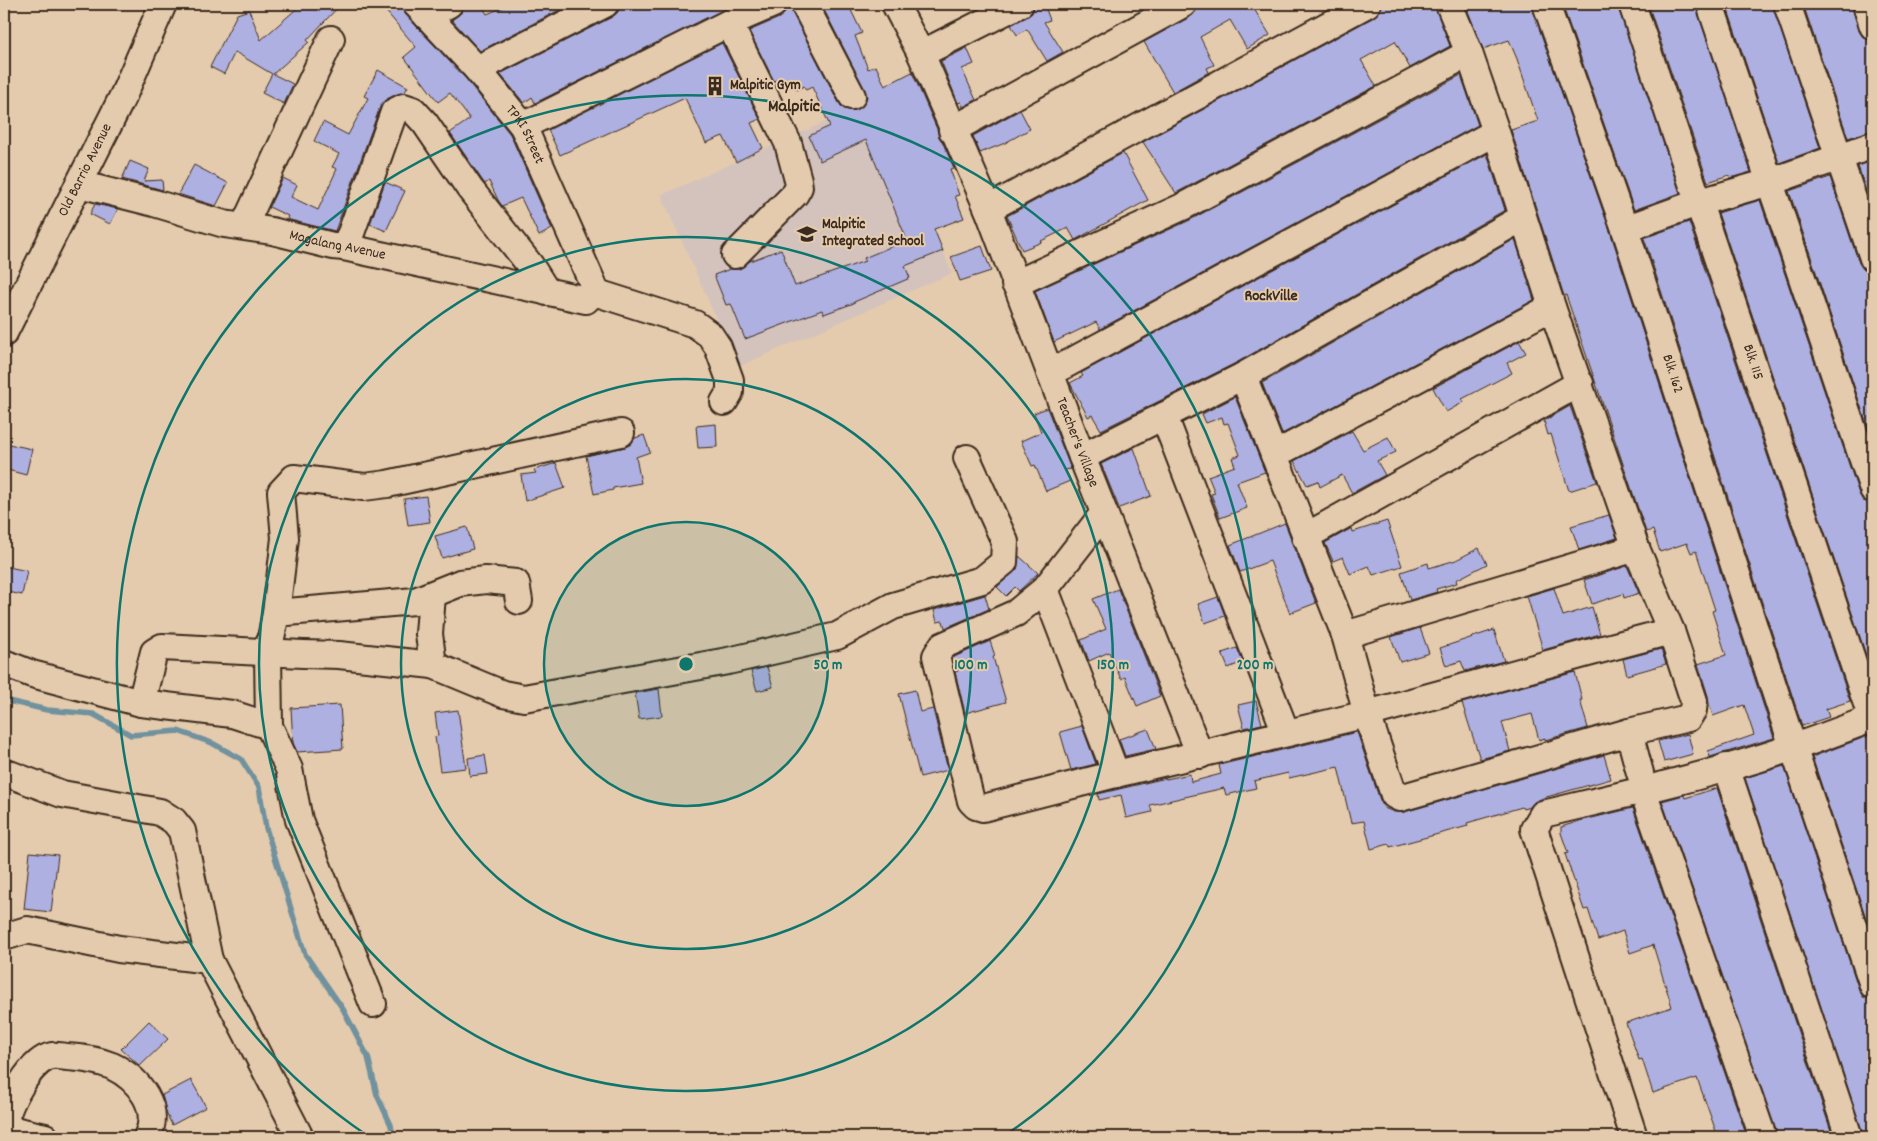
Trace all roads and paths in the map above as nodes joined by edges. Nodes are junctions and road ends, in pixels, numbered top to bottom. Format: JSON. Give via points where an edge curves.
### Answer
{"nodes":[{"id":1,"x":163,"y":4,"type":"edge"},
{"id":2,"x":605,"y":4,"type":"edge"},
{"id":3,"x":774,"y":4,"type":"edge"},
{"id":4,"x":804,"y":4,"type":"edge"},
{"id":5,"x":896,"y":4,"type":"edge"},
{"id":6,"x":1020,"y":4,"type":"edge"},
{"id":7,"x":1183,"y":4,"type":"edge"},
{"id":8,"x":1367,"y":4,"type":"edge"},
{"id":9,"x":1450,"y":4,"type":"edge"},
{"id":10,"x":1546,"y":4,"type":"edge"},
{"id":11,"x":1632,"y":4,"type":"edge"},
{"id":12,"x":1710,"y":4,"type":"edge"},
{"id":13,"x":1788,"y":4,"type":"edge"},
{"id":14,"x":1866,"y":4,"type":"edge"},
{"id":15,"x":430,"y":8,"type":"edge"},
{"id":16,"x":989,"y":11,"type":"edge"},
{"id":17,"x":729,"y":23,"type":"junction"},
{"id":18,"x":1873,"y":26,"type":"edge"},
{"id":19,"x":331,"y":39,"type":"dead end"},
{"id":20,"x":1469,"y":53,"type":"junction"},
{"id":21,"x":921,"y":54,"type":"junction"},
{"id":22,"x":477,"y":69,"type":"junction"},
{"id":23,"x":852,"y":96,"type":"dead end"},
{"id":24,"x":523,"y":126,"type":"junction"},
{"id":25,"x":952,"y":130,"type":"junction"},
{"id":26,"x":1496,"y":132,"type":"junction"},
{"id":27,"x":1873,"y":145,"type":"edge"},
{"id":28,"x":1839,"y":156,"type":"junction"},
{"id":29,"x":1770,"y":182,"type":"junction"},
{"id":30,"x":79,"y":184,"type":"junction"},
{"id":31,"x":1700,"y":202,"type":"junction"},
{"id":32,"x":988,"y":209,"type":"junction"},
{"id":33,"x":1522,"y":218,"type":"junction"},
{"id":34,"x":244,"y":226,"type":"junction"},
{"id":35,"x":1625,"y":229,"type":"junction"},
{"id":36,"x":344,"y":247,"type":"junction"},
{"id":37,"x":735,"y":255,"type":"dead end"},
{"id":38,"x":1873,"y":258,"type":"edge"},
{"id":39,"x":1015,"y":284,"type":"junction"},
{"id":40,"x":547,"y":292,"type":"junction"},
{"id":41,"x":594,"y":292,"type":"junction"},
{"id":42,"x":1552,"y":307,"type":"junction"},
{"id":43,"x":4,"y":333,"type":"edge"},
{"id":44,"x":1050,"y":373,"type":"junction"},
{"id":45,"x":1243,"y":376,"type":"junction"},
{"id":46,"x":1580,"y":383,"type":"junction"},
{"id":47,"x":724,"y":402,"type":"dead end"},
{"id":48,"x":1164,"y":416,"type":"junction"},
{"id":49,"x":621,"y":433,"type":"dead end"},
{"id":50,"x":1274,"y":455,"type":"junction"},
{"id":51,"x":1082,"y":457,"type":"junction"},
{"id":52,"x":967,"y":458,"type":"dead end"},
{"id":53,"x":1873,"y":489,"type":"edge"},
{"id":54,"x":1104,"y":513,"type":"junction"},
{"id":55,"x":1305,"y":538,"type":"junction"},
{"id":56,"x":1636,"y":548,"type":"junction"},
{"id":57,"x":1045,"y":589,"type":"junction"},
{"id":58,"x":432,"y":595,"type":"junction"},
{"id":59,"x":519,"y":601,"type":"dead end"},
{"id":60,"x":276,"y":613,"type":"junction"},
{"id":61,"x":1671,"y":631,"type":"junction"},
{"id":62,"x":1344,"y":635,"type":"junction"},
{"id":63,"x":268,"y":653,"type":"junction"},
{"id":64,"x":4,"y":662,"type":"edge"},
{"id":65,"x":433,"y":665,"type":"junction"},
{"id":66,"x":141,"y":703,"type":"junction"},
{"id":67,"x":1367,"y":714,"type":"junction"},
{"id":68,"x":1873,"y":720,"type":"edge"},
{"id":69,"x":269,"y":726,"type":"junction"},
{"id":70,"x":1629,"y":732,"type":"junction"},
{"id":71,"x":1286,"y":733,"type":"junction"},
{"id":72,"x":1793,"y":747,"type":"junction"},
{"id":73,"x":1200,"y":755,"type":"junction"},
{"id":74,"x":1726,"y":767,"type":"junction"},
{"id":75,"x":4,"y":772,"type":"edge"},
{"id":76,"x":1116,"y":774,"type":"junction"},
{"id":77,"x":1641,"y":782,"type":"junction"},
{"id":78,"x":4,"y":937,"type":"edge"},
{"id":79,"x":209,"y":960,"type":"junction"},
{"id":80,"x":1873,"y":985,"type":"edge"},
{"id":81,"x":373,"y":1004,"type":"dead end"},
{"id":82,"x":45,"y":1137,"type":"edge"},
{"id":83,"x":147,"y":1137,"type":"edge"},
{"id":84,"x":300,"y":1137,"type":"edge"},
{"id":85,"x":1634,"y":1137,"type":"edge"},
{"id":86,"x":1762,"y":1137,"type":"edge"},
{"id":87,"x":1849,"y":1137,"type":"edge"}],
"edges":[{"from":1,"to":30,"type":"street","name":"Old Barrio Avenue","via":[[124,94]]},
{"from":2,"to":22,"type":"street"},
{"from":3,"to":17,"type":"street"},
{"from":4,"to":23,"type":"street"},
{"from":5,"to":21,"type":"street","name":"Teacher's Village"},
{"from":6,"to":16,"type":"street"},
{"from":7,"to":25,"type":"street"},
{"from":8,"to":32,"type":"street"},
{"from":9,"to":20,"type":"street"},
{"from":10,"to":35,"type":"street","name":"Blk. 162"},
{"from":11,"to":31,"type":"street","name":"Blk. 115"},
{"from":12,"to":29,"type":"street"},
{"from":13,"to":28,"type":"street"},
{"from":14,"to":18,"type":"street"},
{"from":15,"to":22,"type":"street","name":"TPKI Street"},
{"from":16,"to":21,"type":"street"},
{"from":17,"to":24,"type":"street"},
{"from":17,"to":37,"type":"street","via":[[788,143],[799,187]]},
{"from":19,"to":34,"type":"street"},
{"from":20,"to":26,"type":"street"},
{"from":20,"to":39,"type":"street","via":[[1182,207]]},
{"from":21,"to":25,"type":"street","name":"Teacher's Village"},
{"from":22,"to":24,"type":"street","name":"TPKI Street"},
{"from":24,"to":41,"type":"street","name":"TPKI Street"},
{"from":25,"to":32,"type":"street","name":"Teacher's Village"},
{"from":26,"to":33,"type":"street"},
{"from":26,"to":44,"type":"street"},
{"from":27,"to":28,"type":"street"},
{"from":28,"to":29,"type":"street"},
{"from":28,"to":38,"type":"street"},
{"from":29,"to":31,"type":"street"},
{"from":29,"to":53,"type":"street"},
{"from":30,"to":34,"type":"street","name":"Magalang Avenue","via":[[224,224]]},
{"from":30,"to":43,"type":"street","name":"Old Barrio Avenue"},
{"from":31,"to":35,"type":"street"},
{"from":31,"to":68,"type":"street","name":"Blk. 115"},
{"from":32,"to":39,"type":"street","name":"Teacher's Village"},
{"from":33,"to":42,"type":"street"},
{"from":33,"to":45,"type":"street"},
{"from":34,"to":36,"type":"street","name":"Magalang Avenue"},
{"from":35,"to":72,"type":"street","name":"Blk. 162"},
{"from":36,"to":40,"type":"street","name":"Magalang Avenue"},
{"from":36,"to":40,"type":"street","via":[[394,112],[404,107],[414,110],[425,123]]},
{"from":39,"to":44,"type":"street","name":"Teacher's Village"},
{"from":40,"to":41,"type":"street","name":"Magalang Avenue","via":[[586,300]]},
{"from":41,"to":47,"type":"street","via":[[695,324],[710,334],[730,380],[730,392]]},
{"from":42,"to":46,"type":"street"},
{"from":42,"to":50,"type":"street"},
{"from":44,"to":51,"type":"street","name":"Teacher's Village"},
{"from":45,"to":48,"type":"street"},
{"from":45,"to":50,"type":"street"},
{"from":46,"to":55,"type":"street"},
{"from":46,"to":56,"type":"street"},
{"from":48,"to":51,"type":"street"},
{"from":48,"to":71,"type":"street"},
{"from":49,"to":60,"type":"street","via":[[386,484],[364,487],[294,478],[281,492],[285,538]]},
{"from":50,"to":55,"type":"street"},
{"from":51,"to":54,"type":"street","name":"Teacher's Village"},
{"from":52,"to":65,"type":"street","via":[[1005,542],[1004,562],[982,580],[893,606],[837,636],[524,698],[503,694]]},
{"from":54,"to":57,"type":"street"},
{"from":54,"to":73,"type":"street","name":"Teacher's Village"},
{"from":55,"to":62,"type":"street"},
{"from":56,"to":61,"type":"street"},
{"from":56,"to":62,"type":"street"},
{"from":57,"to":76,"type":"street"},
{"from":57,"to":76,"type":"street","via":[[1016,613],[942,646],[936,656],[971,801],[983,808]]},
{"from":58,"to":59,"type":"street","via":[[460,582],[504,580],[516,583]]},
{"from":58,"to":60,"type":"street","via":[[414,601]]},
{"from":58,"to":65,"type":"street","via":[[429,634]]},
{"from":60,"to":63,"type":"street"},
{"from":61,"to":67,"type":"street"},
{"from":61,"to":70,"type":"street","via":[[1694,701],[1693,710],[1688,718]]},
{"from":62,"to":67,"type":"street"},
{"from":63,"to":65,"type":"street","via":[[339,654]]},
{"from":63,"to":66,"type":"street","via":[[162,646],[154,652]]},
{"from":63,"to":69,"type":"street"},
{"from":64,"to":66,"type":"street","via":[[32,674]]},
{"from":66,"to":69,"type":"street","via":[[232,714]]},
{"from":67,"to":70,"type":"street","via":[[1391,789],[1400,798]]},
{"from":67,"to":71,"type":"street"},
{"from":68,"to":72,"type":"street"},
{"from":69,"to":81,"type":"street","via":[[289,768],[299,820]]},
{"from":70,"to":77,"type":"street"},
{"from":71,"to":73,"type":"street"},
{"from":72,"to":74,"type":"street"},
{"from":72,"to":80,"type":"street","name":"Blk. 162"},
{"from":73,"to":76,"type":"street"},
{"from":74,"to":77,"type":"street"},
{"from":74,"to":87,"type":"street"},
{"from":75,"to":79,"type":"street","via":[[62,794],[160,812],[174,821],[182,831]]},
{"from":77,"to":85,"type":"street","via":[[1543,814],[1534,829]]},
{"from":77,"to":86,"type":"street"},
{"from":78,"to":79,"type":"street","via":[[27,930],[119,949]]},
{"from":79,"to":84,"type":"street"},
{"from":82,"to":83,"type":"street","via":[[9,1129],[4,1123],[19,1088],[34,1065],[51,1056],[87,1058],[129,1076],[144,1093],[152,1111]]}]}
